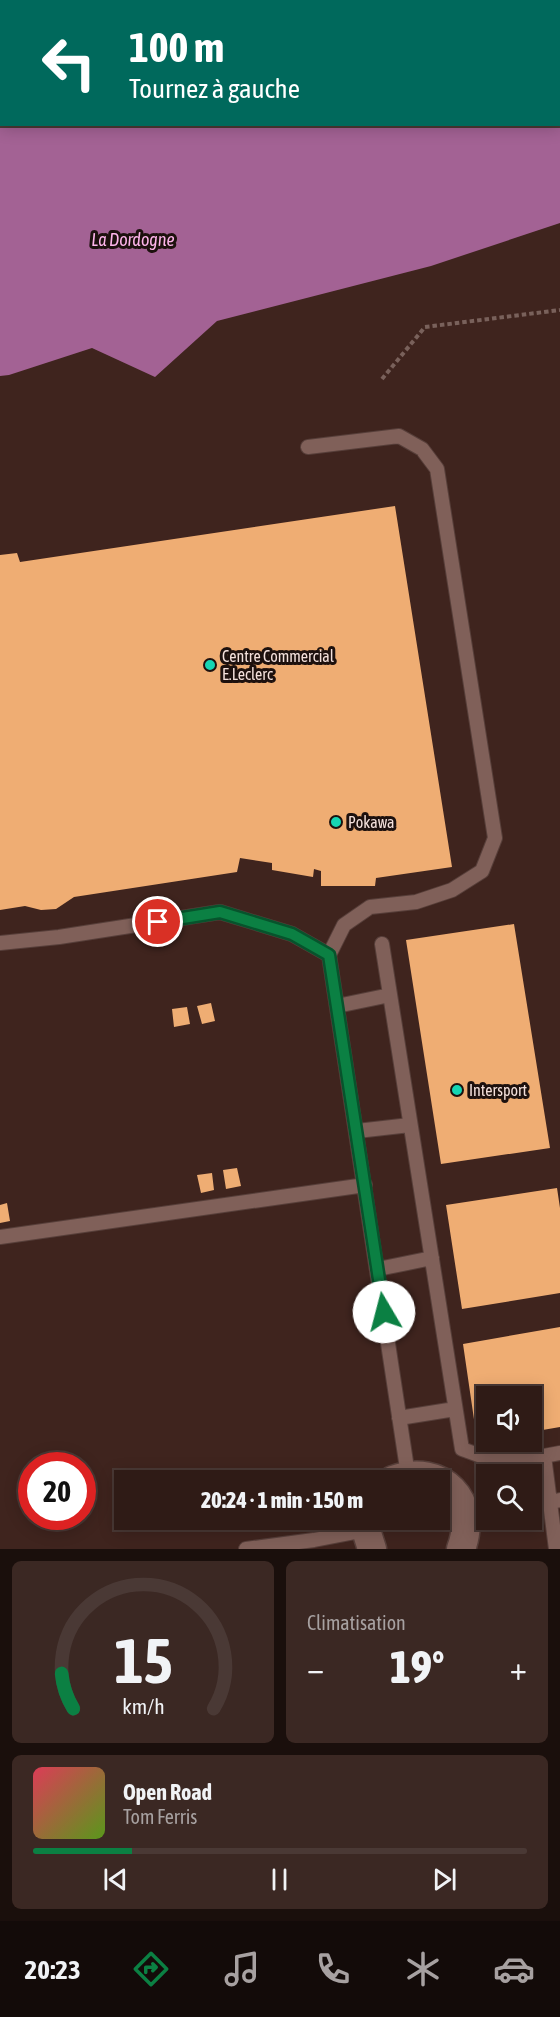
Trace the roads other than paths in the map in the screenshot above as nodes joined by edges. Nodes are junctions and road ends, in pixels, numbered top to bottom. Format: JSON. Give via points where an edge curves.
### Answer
{"nodes":[{"id":1,"x":308,"y":447,"type":"dead end"},
{"id":2,"x":0,"y":943,"type":"edge"},
{"id":3,"x":382,"y":944,"type":"dead end"},
{"id":4,"x":329,"y":955,"type":"junction"},
{"id":5,"x":390,"y":995,"type":"junction"},
{"id":6,"x":337,"y":1006,"type":"junction"},
{"id":7,"x":410,"y":1125,"type":"junction"},
{"id":8,"x":357,"y":1131,"type":"junction"},
{"id":9,"x":365,"y":1185,"type":"junction"},
{"id":10,"x":0,"y":1237,"type":"edge"},
{"id":11,"x":432,"y":1258,"type":"junction"},
{"id":12,"x":378,"y":1269,"type":"junction"},
{"id":13,"x":455,"y":1409,"type":"junction"},
{"id":14,"x":399,"y":1418,"type":"junction"},
{"id":15,"x":560,"y":1453,"type":"edge"},
{"id":16,"x":544,"y":1456,"type":"junction"},
{"id":17,"x":400,"y":1470,"type":"edge"},
{"id":18,"x":450,"y":1488,"type":"edge"},
{"id":19,"x":555,"y":1501,"type":"edge"},
{"id":20,"x":476,"y":1518,"type":"edge"},
{"id":21,"x":369,"y":1539,"type":"edge"},
{"id":22,"x":332,"y":1543,"type":"edge"},
{"id":23,"x":312,"y":1544,"type":"edge"},
{"id":24,"x":246,"y":1549,"type":"edge"},
{"id":25,"x":461,"y":1549,"type":"edge"},
{"id":26,"x":556,"y":1549,"type":"edge"}],
"edges":[{"from":1,"to":4,"type":"lane","via":[[399,436],[422,449],[437,469],[495,838],[482,871],[452,890],[416,902],[370,907],[344,924]]},
{"from":2,"to":4,"type":"lane","via":[[220,912],[292,934]]},
{"from":3,"to":5,"type":"lane"},
{"from":4,"to":6,"type":"lane"},
{"from":5,"to":6,"type":"lane"},
{"from":5,"to":7,"type":"lane"},
{"from":6,"to":8,"type":"lane"},
{"from":7,"to":8,"type":"lane"},
{"from":7,"to":11,"type":"lane"},
{"from":8,"to":9,"type":"lane"},
{"from":9,"to":10,"type":"lane"},
{"from":9,"to":12,"type":"lane"},
{"from":11,"to":12,"type":"lane"},
{"from":11,"to":13,"type":"lane"},
{"from":12,"to":14,"type":"lane"},
{"from":13,"to":14,"type":"lane"},
{"from":13,"to":16,"type":"lane","via":[[462,1449],[492,1460]]},
{"from":14,"to":17,"type":"lane"},
{"from":15,"to":16,"type":"lane"},
{"from":16,"to":19,"type":"lane"},
{"from":18,"to":20,"type":"street"},
{"from":19,"to":26,"type":"lane"},
{"from":20,"to":25,"type":"street"},
{"from":21,"to":22,"type":"lane"},
{"from":22,"to":23,"type":"lane"},
{"from":23,"to":24,"type":"lane"}]}
